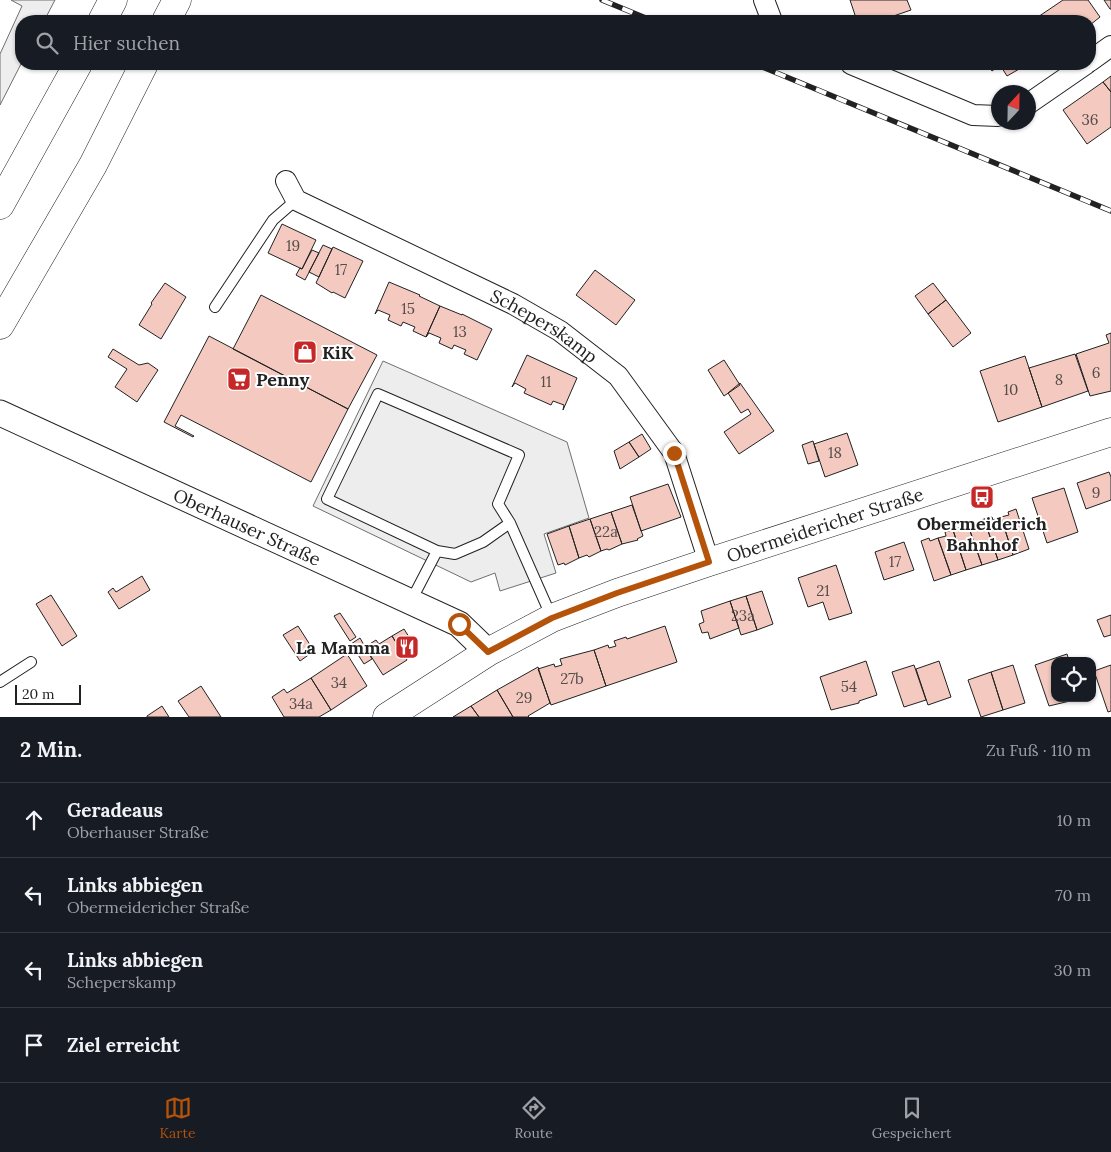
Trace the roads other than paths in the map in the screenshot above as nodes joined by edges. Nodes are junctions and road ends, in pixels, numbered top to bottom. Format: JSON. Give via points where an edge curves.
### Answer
{"nodes":[{"id":1,"x":114,"y":0,"type":"edge"},
{"id":2,"x":176,"y":0,"type":"edge"},
{"id":3,"x":764,"y":0,"type":"edge"},
{"id":4,"x":105,"y":15,"type":"edge"},
{"id":5,"x":169,"y":15,"type":"edge"},
{"id":6,"x":770,"y":15,"type":"edge"},
{"id":7,"x":1111,"y":46,"type":"edge"},
{"id":8,"x":1096,"y":57,"type":"edge"},
{"id":9,"x":75,"y":70,"type":"edge"},
{"id":10,"x":141,"y":70,"type":"edge"},
{"id":11,"x":865,"y":70,"type":"edge"},
{"id":12,"x":1077,"y":70,"type":"edge"},
{"id":13,"x":1036,"y":98,"type":"edge"},
{"id":14,"x":991,"y":116,"type":"edge"},
{"id":15,"x":286,"y":181,"type":"dead end"},
{"id":16,"x":296,"y":200,"type":"junction"},
{"id":17,"x":0,"y":204,"type":"edge"},
{"id":18,"x":215,"y":307,"type":"dead end"},
{"id":19,"x":0,"y":325,"type":"edge"},
{"id":20,"x":2,"y":414,"type":"edge"},
{"id":21,"x":1111,"y":432,"type":"edge"},
{"id":22,"x":510,"y":523,"type":"junction"},
{"id":23,"x":436,"y":551,"type":"junction"},
{"id":24,"x":709,"y":562,"type":"junction"},
{"id":25,"x":411,"y":601,"type":"junction"},
{"id":26,"x":552,"y":618,"type":"junction"},
{"id":27,"x":488,"y":652,"type":"junction"},
{"id":28,"x":31,"y":662,"type":"dead end"},
{"id":29,"x":0,"y":682,"type":"edge"},
{"id":30,"x":395,"y":715,"type":"edge"}],
"edges":[{"from":1,"to":4,"type":"main road"},
{"from":2,"to":5,"type":"main road"},
{"from":3,"to":6,"type":"street"},
{"from":7,"to":8,"type":"street"},
{"from":9,"to":17,"type":"main road"},
{"from":10,"to":19,"type":"main road","via":[[93,165]]},
{"from":11,"to":14,"type":"street","via":[[974,115]]},
{"from":12,"to":13,"type":"street"},
{"from":15,"to":16,"type":"street"},
{"from":16,"to":18,"type":"lane","via":[[273,220]]},
{"from":16,"to":24,"type":"street","name":"Scheperskamp","via":[[513,304],[560,331],[618,376],[674,453]]},
{"from":20,"to":25,"type":"street","name":"Oberhauser Straße"},
{"from":21,"to":24,"type":"main road","name":"Obermeidericher Straße"},
{"from":22,"to":23,"type":"lane","via":[[483,542],[454,554]]},
{"from":22,"to":23,"type":"lane","via":[[498,504],[519,455],[378,394],[327,499]]},
{"from":22,"to":26,"type":"lane"},
{"from":23,"to":25,"type":"lane"},
{"from":24,"to":26,"type":"main road","name":"Obermeidericher Straße"},
{"from":25,"to":27,"type":"street","name":"Oberhauser Straße","via":[[459,624]]},
{"from":26,"to":27,"type":"main road","name":"Obermeidericher Straße"},
{"from":27,"to":30,"type":"main road","name":"Obermeidericher Straße"},
{"from":28,"to":29,"type":"lane"}]}
